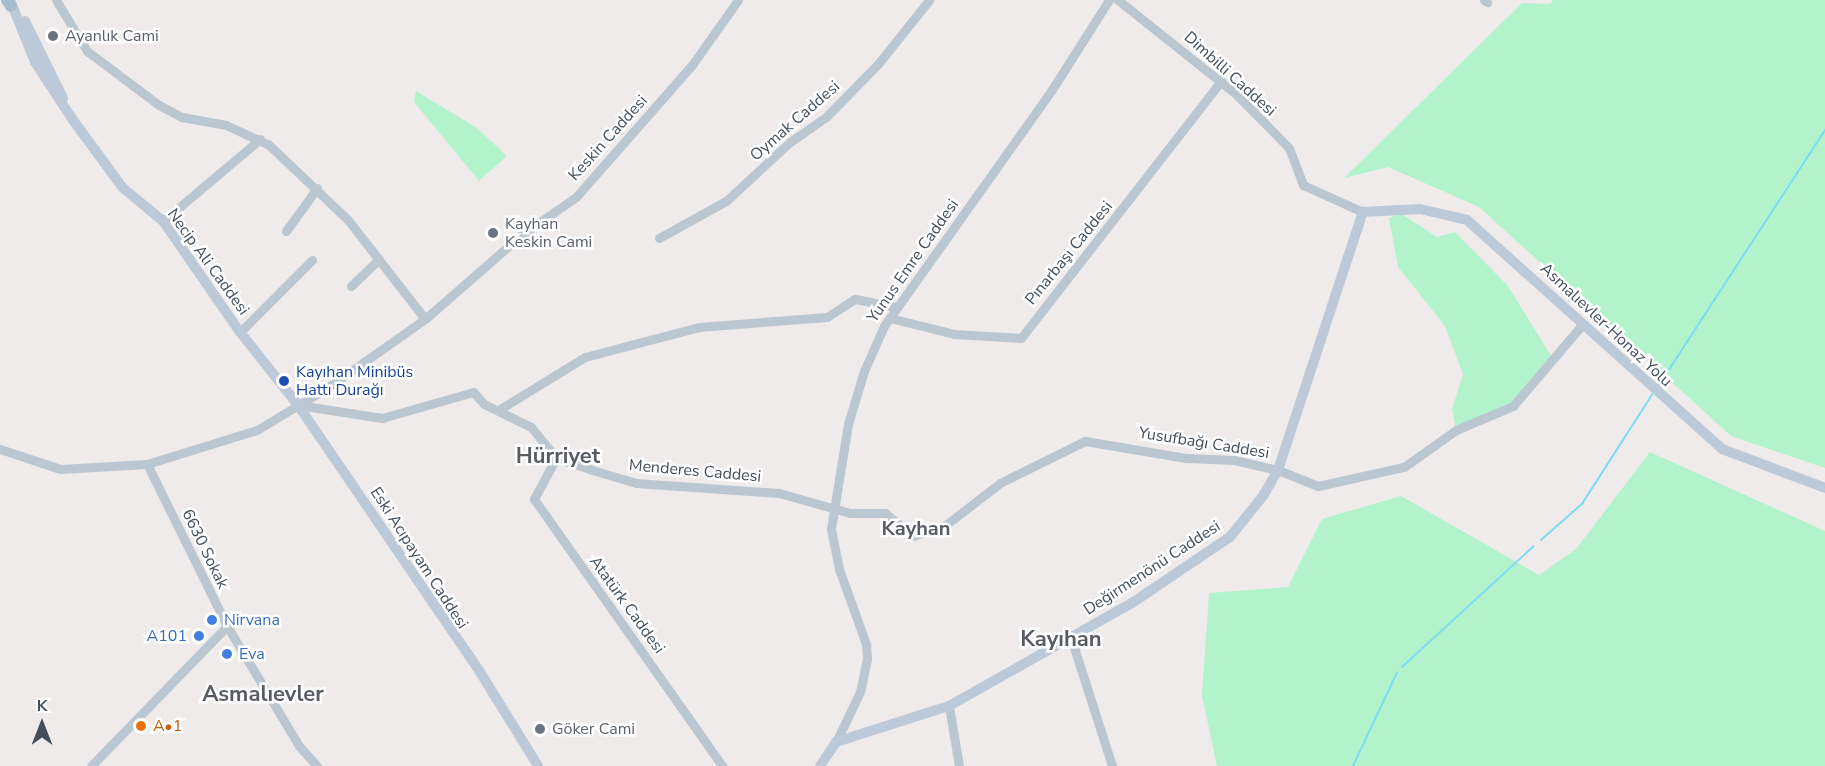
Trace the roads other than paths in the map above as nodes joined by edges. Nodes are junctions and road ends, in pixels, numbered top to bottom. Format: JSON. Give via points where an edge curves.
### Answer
{"nodes":[{"id":1,"x":56,"y":0,"type":"edge"},
{"id":2,"x":738,"y":0,"type":"edge"},
{"id":3,"x":929,"y":0,"type":"edge"},
{"id":4,"x":1109,"y":0,"type":"edge"},
{"id":5,"x":1118,"y":0,"type":"edge"},
{"id":6,"x":11,"y":1,"type":"edge"},
{"id":7,"x":1221,"y":81,"type":"junction"},
{"id":8,"x":260,"y":139,"type":"junction"},
{"id":9,"x":317,"y":188,"type":"junction"},
{"id":10,"x":1362,"y":212,"type":"junction"},
{"id":11,"x":163,"y":221,"type":"junction"},
{"id":12,"x":286,"y":231,"type":"dead end"},
{"id":13,"x":659,"y":238,"type":"dead end"},
{"id":14,"x":379,"y":259,"type":"junction"},
{"id":15,"x":312,"y":260,"type":"dead end"},
{"id":16,"x":351,"y":286,"type":"dead end"},
{"id":17,"x":896,"y":307,"type":"junction"},
{"id":18,"x":890,"y":318,"type":"junction"},
{"id":19,"x":425,"y":319,"type":"junction"},
{"id":20,"x":1582,"y":325,"type":"junction"},
{"id":21,"x":240,"y":332,"type":"junction"},
{"id":22,"x":271,"y":369,"type":"joint"},
{"id":23,"x":303,"y":407,"type":"junction"},
{"id":24,"x":500,"y":409,"type":"junction"},
{"id":25,"x":0,"y":449,"type":"edge"},
{"id":26,"x":556,"y":458,"type":"junction"},
{"id":27,"x":147,"y":464,"type":"junction"},
{"id":28,"x":1278,"y":470,"type":"junction"},
{"id":29,"x":1825,"y":488,"type":"edge"},
{"id":30,"x":834,"y":507,"type":"junction"},
{"id":31,"x":227,"y":626,"type":"junction"},
{"id":32,"x":1071,"y":638,"type":"junction"},
{"id":33,"x":949,"y":706,"type":"junction"},
{"id":34,"x":836,"y":742,"type":"junction"},
{"id":35,"x":91,"y":766,"type":"edge"},
{"id":36,"x":317,"y":766,"type":"edge"},
{"id":37,"x":538,"y":766,"type":"edge"},
{"id":38,"x":722,"y":766,"type":"edge"},
{"id":39,"x":820,"y":766,"type":"edge"},
{"id":40,"x":959,"y":766,"type":"edge"},
{"id":41,"x":1112,"y":766,"type":"edge"}],
"edges":[{"from":1,"to":8,"type":"street","via":[[87,51],[159,105],[182,117],[226,125]]},
{"from":2,"to":19,"type":"street","name":"Keskin Caddesi","via":[[692,65],[606,167],[576,197],[475,272]]},
{"from":3,"to":13,"type":"street","name":"Oymak Caddesi","via":[[878,64],[826,117],[790,142],[726,201]]},
{"from":4,"to":17,"type":"street","name":"Yunus Emre Caddesi","via":[[1051,91]]},
{"from":5,"to":7,"type":"street","name":"Dimbilli Caddesi"},
{"from":6,"to":11,"type":"main road","name":"Necip Ali Caddesi","via":[[35,62],[73,120],[123,188]]},
{"from":7,"to":10,"type":"street","name":"Dimbilli Caddesi","via":[[1289,148],[1303,185]]},
{"from":7,"to":18,"type":"street","name":"Pınarbaşı Caddesi","via":[[1021,338],[954,334]]},
{"from":8,"to":9,"type":"street"},
{"from":8,"to":11,"type":"street"},
{"from":9,"to":12,"type":"street"},
{"from":9,"to":14,"type":"street"},
{"from":10,"to":20,"type":"main road","name":"Asmalıevler-Honaz Yolu","via":[[1420,209],[1467,220]]},
{"from":10,"to":28,"type":"main road","name":"Değirmenönü Caddesi"},
{"from":11,"to":21,"type":"main road","name":"Necip Ali Caddesi"},
{"from":14,"to":16,"type":"street"},
{"from":14,"to":19,"type":"street"},
{"from":15,"to":21,"type":"street"},
{"from":17,"to":18,"type":"street","name":"Yunus Emre Caddesi"},
{"from":17,"to":24,"type":"street","via":[[855,299],[827,317],[699,327],[585,357]]},
{"from":18,"to":30,"type":"street","name":"Yunus Emre Caddesi","via":[[864,371],[852,407]]},
{"from":19,"to":23,"type":"street","name":"Keskin Caddesi"},
{"from":20,"to":28,"type":"street","name":"Yusufbağı Caddesi","via":[[1513,406],[1456,430],[1404,467],[1318,486]]},
{"from":20,"to":29,"type":"main road","name":"Asmalıevler-Honaz Yolu","via":[[1722,449]]},
{"from":21,"to":22,"type":"main road","name":"Necip Ali Caddesi"},
{"from":22,"to":23,"type":"main road","name":"Eski Acıpayam Caddesi"},
{"from":23,"to":24,"type":"street","via":[[329,407],[365,418],[381,418],[473,392],[484,404]]},
{"from":23,"to":27,"type":"street","name":"Keskin Caddesi","via":[[257,430]]},
{"from":23,"to":37,"type":"main road","name":"Eski Acıpayam Caddesi"},
{"from":24,"to":26,"type":"street","via":[[531,427]]},
{"from":25,"to":27,"type":"street","name":"Keskin Caddesi","via":[[60,469]]},
{"from":26,"to":30,"type":"street","name":"Menderes Caddesi","via":[[623,481],[779,494]]},
{"from":26,"to":38,"type":"street","name":"Atatürk Caddesi","via":[[534,499]]},
{"from":27,"to":31,"type":"street","name":"6630 Sokak"},
{"from":28,"to":30,"type":"street","name":"Yusufbağı Caddesi","via":[[1085,441],[1000,483],[930,532],[913,536],[885,513],[850,513]]},
{"from":28,"to":32,"type":"main road","name":"Değirmenönü Caddesi","via":[[1230,537],[1132,603]]},
{"from":30,"to":34,"type":"street","name":"Yunus Emre Caddesi","via":[[831,529],[837,560],[866,644],[867,658],[860,692]]},
{"from":31,"to":35,"type":"street"},
{"from":31,"to":36,"type":"street","name":"6630 Sokak","via":[[299,746]]},
{"from":32,"to":33,"type":"main road","name":"Değirmenönü Caddesi"},
{"from":32,"to":41,"type":"street"},
{"from":33,"to":34,"type":"main road","name":"Değirmenönü Caddesi"},
{"from":33,"to":40,"type":"street"},
{"from":34,"to":39,"type":"main road"}]}
